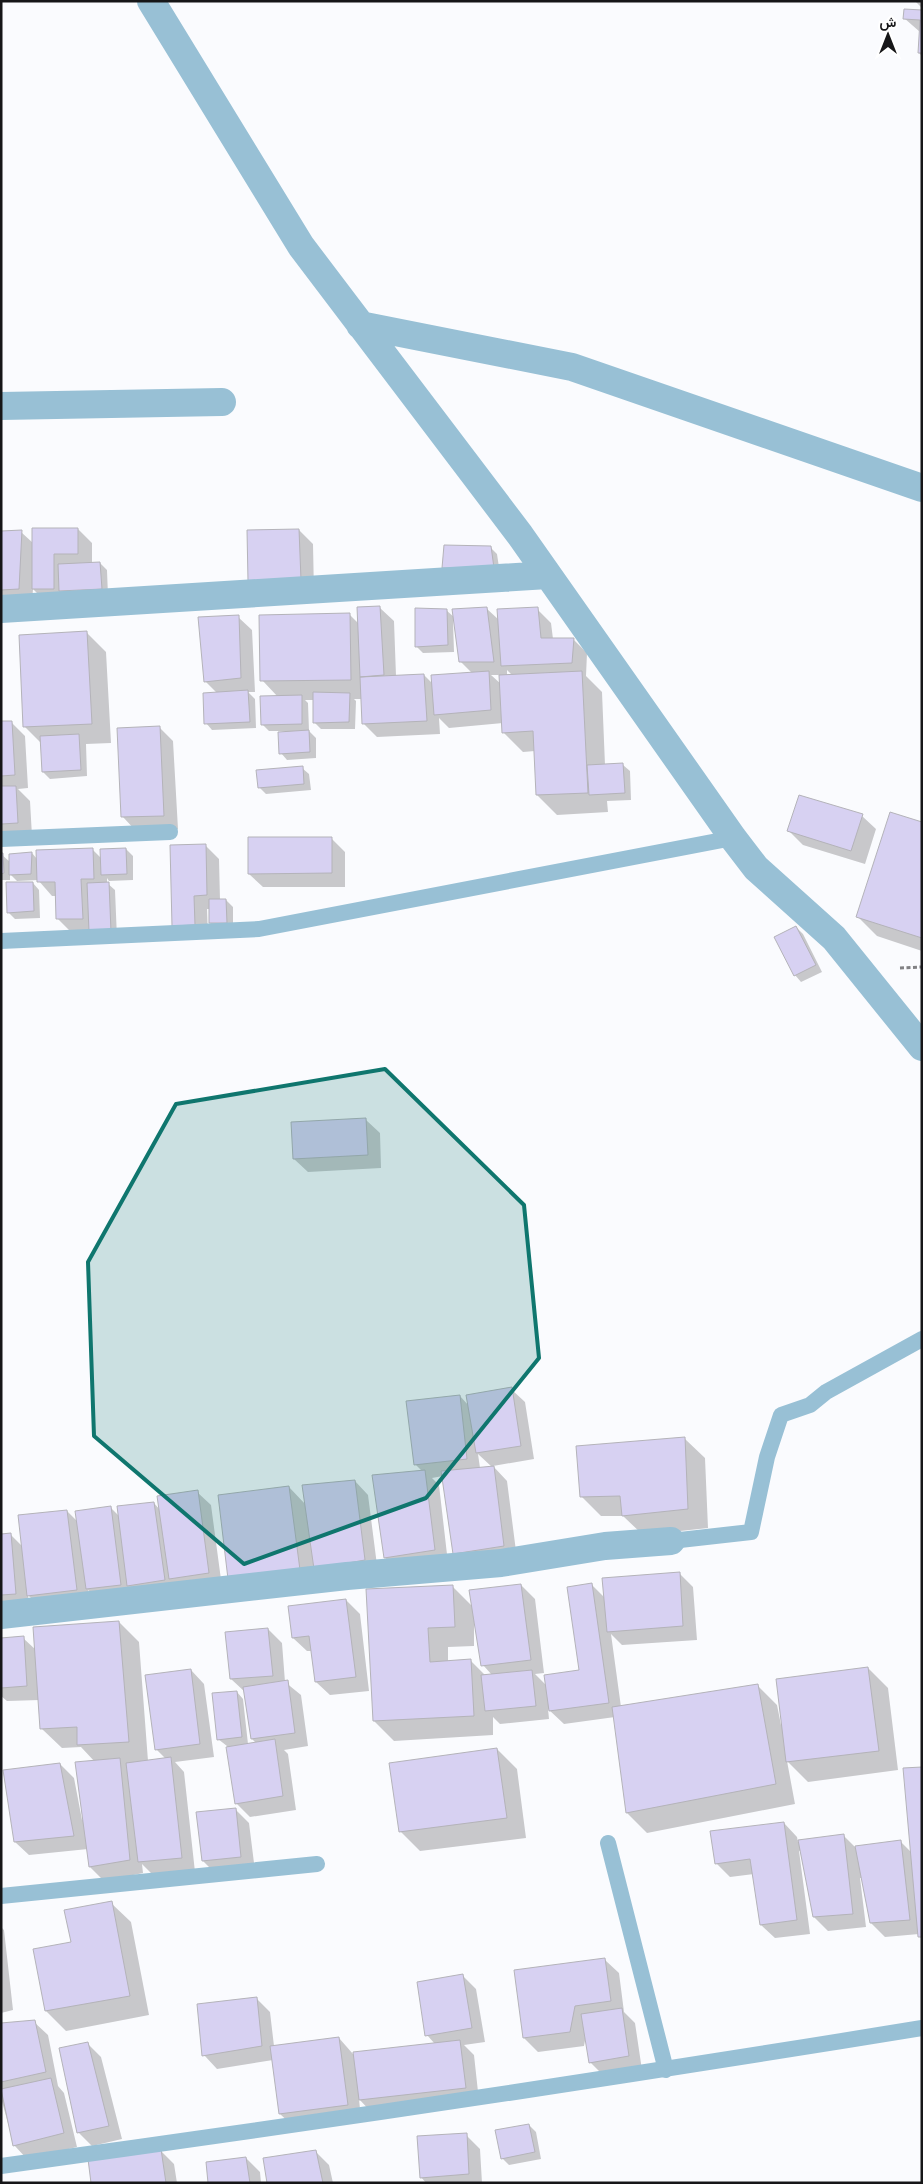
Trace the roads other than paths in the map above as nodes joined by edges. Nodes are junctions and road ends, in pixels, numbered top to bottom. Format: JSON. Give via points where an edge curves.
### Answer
{"nodes":[{"id":1,"x":151,"y":1,"type":"edge"},
{"id":2,"x":360,"y":325,"type":"junction"},
{"id":3,"x":222,"y":402,"type":"dead end"},
{"id":4,"x":1,"y":406,"type":"edge"},
{"id":5,"x":922,"y":488,"type":"edge"},
{"id":6,"x":548,"y":575,"type":"junction"},
{"id":7,"x":1,"y":609,"type":"edge"},
{"id":8,"x":170,"y":832,"type":"dead end"},
{"id":9,"x":733,"y":838,"type":"junction"},
{"id":10,"x":1,"y":839,"type":"edge"},
{"id":11,"x":1,"y":942,"type":"edge"},
{"id":12,"x":922,"y":1047,"type":"edge"},
{"id":13,"x":922,"y":1339,"type":"edge"},
{"id":14,"x":671,"y":1541,"type":"joint"},
{"id":15,"x":1,"y":1615,"type":"edge"},
{"id":16,"x":608,"y":1843,"type":"dead end"},
{"id":17,"x":316,"y":1864,"type":"dead end"},
{"id":18,"x":1,"y":1896,"type":"edge"},
{"id":19,"x":922,"y":2028,"type":"edge"},
{"id":20,"x":666,"y":2070,"type":"junction"},
{"id":21,"x":1,"y":2166,"type":"edge"}],
"edges":[{"from":1,"to":2,"type":"street","via":[[301,246]]},
{"from":2,"to":5,"type":"street","via":[[572,367]]},
{"from":2,"to":6,"type":"street"},
{"from":3,"to":4,"type":"street"},
{"from":6,"to":7,"type":"street"},
{"from":6,"to":9,"type":"street"},
{"from":8,"to":10,"type":"lane"},
{"from":9,"to":11,"type":"lane","via":[[260,929]]},
{"from":9,"to":12,"type":"street","via":[[756,868],[834,938]]},
{"from":13,"to":14,"type":"lane","via":[[826,1392],[810,1405],[780,1415],[767,1456],[751,1532]]},
{"from":14,"to":15,"type":"street","via":[[605,1546],[501,1563],[347,1576]]},
{"from":16,"to":20,"type":"lane"},
{"from":17,"to":18,"type":"lane"},
{"from":19,"to":20,"type":"lane"},
{"from":20,"to":21,"type":"lane"}]}
